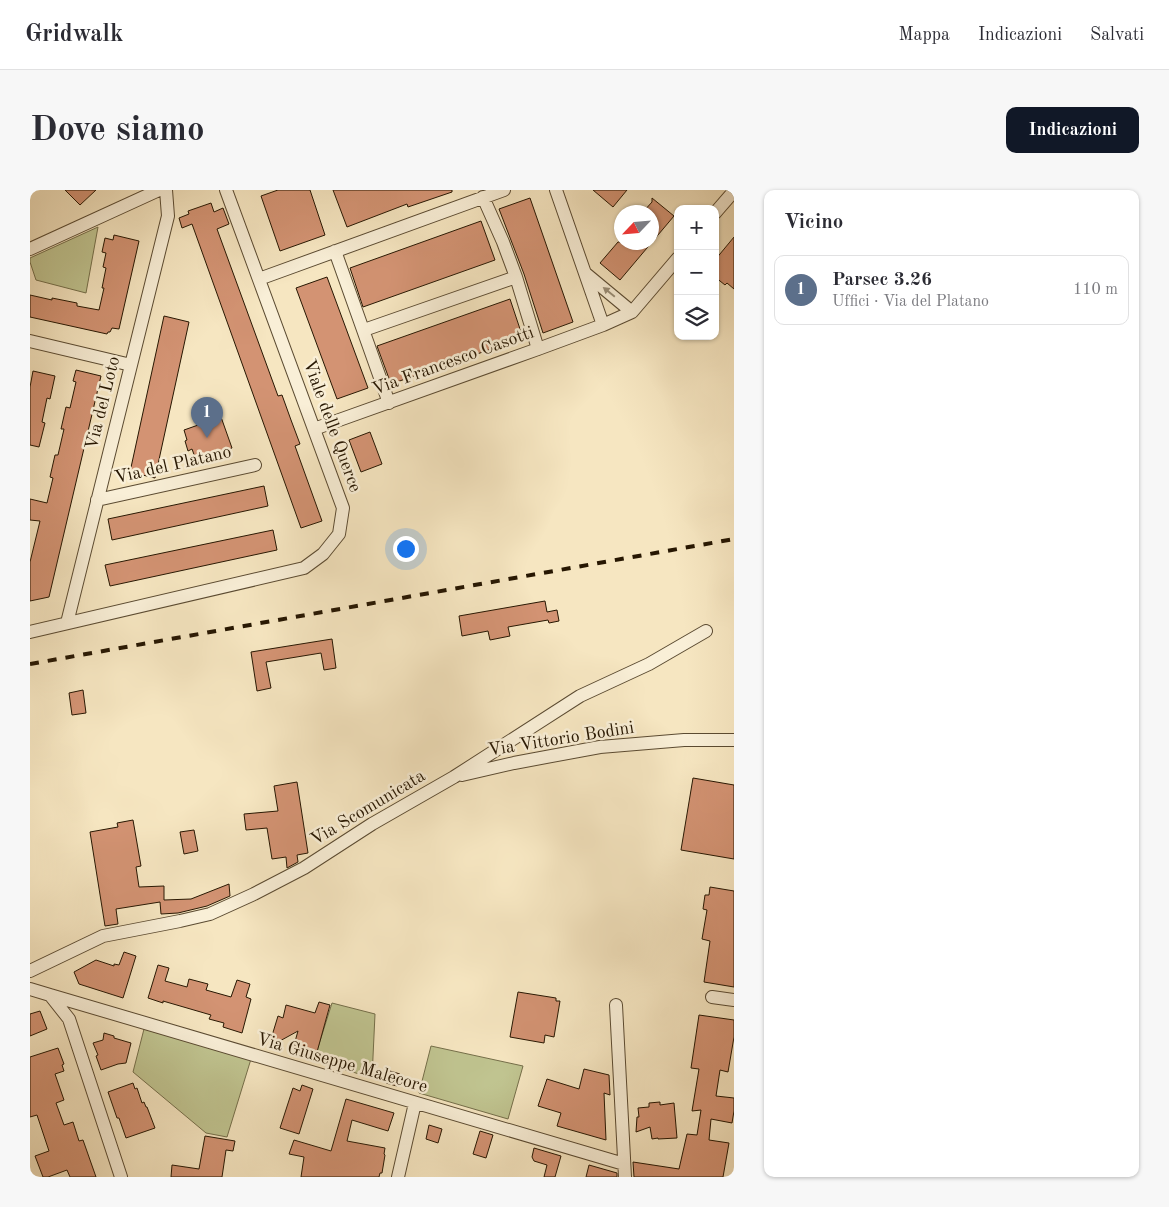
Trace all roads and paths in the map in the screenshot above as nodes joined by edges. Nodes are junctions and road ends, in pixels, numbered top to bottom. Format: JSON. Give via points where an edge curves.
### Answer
{"nodes":[{"id":1,"x":159,"y":190,"type":"edge"},
{"id":2,"x":166,"y":190,"type":"edge"},
{"id":3,"x":226,"y":190,"type":"edge"},
{"id":4,"x":504,"y":190,"type":"edge"},
{"id":5,"x":556,"y":190,"type":"edge"},
{"id":6,"x":734,"y":191,"type":"edge"},
{"id":7,"x":478,"y":196,"type":"edge"},
{"id":8,"x":719,"y":208,"type":"edge"},
{"id":9,"x":30,"y":249,"type":"edge"},
{"id":10,"x":335,"y":251,"type":"junction"},
{"id":11,"x":674,"y":263,"type":"edge"},
{"id":12,"x":585,"y":273,"type":"junction"},
{"id":13,"x":516,"y":278,"type":"junction"},
{"id":14,"x":259,"y":279,"type":"junction"},
{"id":15,"x":632,"y":312,"type":"junction"},
{"id":16,"x":603,"y":325,"type":"junction"},
{"id":17,"x":364,"y":330,"type":"junction"},
{"id":18,"x":30,"y":341,"type":"edge"},
{"id":19,"x":538,"y":349,"type":"junction"},
{"id":20,"x":131,"y":365,"type":"junction"},
{"id":21,"x":389,"y":403,"type":"junction"},
{"id":22,"x":314,"y":429,"type":"junction"},
{"id":23,"x":255,"y":465,"type":"dead end"},
{"id":24,"x":98,"y":500,"type":"junction"},
{"id":25,"x":67,"y":624,"type":"junction"},
{"id":26,"x":706,"y":631,"type":"dead end"},
{"id":27,"x":30,"y":632,"type":"edge"},
{"id":28,"x":734,"y":740,"type":"edge"},
{"id":29,"x":454,"y":777,"type":"junction"},
{"id":30,"x":30,"y":971,"type":"edge"},
{"id":31,"x":30,"y":989,"type":"edge"},
{"id":32,"x":50,"y":995,"type":"junction"},
{"id":33,"x":712,"y":997,"type":"dead end"},
{"id":34,"x":734,"y":1000,"type":"edge"},
{"id":35,"x":616,"y":1005,"type":"dead end"},
{"id":36,"x":415,"y":1103,"type":"junction"},
{"id":37,"x":625,"y":1171,"type":"edge"},
{"id":38,"x":121,"y":1177,"type":"edge"},
{"id":39,"x":398,"y":1177,"type":"edge"}],
"edges":[{"from":1,"to":9,"type":"street"},
{"from":2,"to":20,"type":"street","name":"Via del Loto","via":[[168,216]]},
{"from":3,"to":14,"type":"street","name":"Viale delle Querce"},
{"from":4,"to":7,"type":"street"},
{"from":5,"to":12,"type":"street"},
{"from":6,"to":8,"type":"street"},
{"from":7,"to":10,"type":"street"},
{"from":7,"to":13,"type":"street","via":[[503,242]]},
{"from":10,"to":14,"type":"street"},
{"from":10,"to":17,"type":"street"},
{"from":11,"to":15,"type":"street","name":"Via Francesco Casotti"},
{"from":15,"to":12,"type":"street","one_way":true},
{"from":12,"to":16,"type":"street"},
{"from":13,"to":17,"type":"street"},
{"from":13,"to":19,"type":"street"},
{"from":14,"to":22,"type":"street","name":"Viale delle Querce"},
{"from":15,"to":16,"type":"street","name":"Via Francesco Casotti"},
{"from":16,"to":19,"type":"street","name":"Via Francesco Casotti"},
{"from":17,"to":21,"type":"street"},
{"from":18,"to":20,"type":"street"},
{"from":19,"to":21,"type":"street","name":"Via Francesco Casotti"},
{"from":20,"to":24,"type":"street","name":"Via del Loto"},
{"from":21,"to":22,"type":"street","name":"Via Francesco Casotti"},
{"from":22,"to":25,"type":"street","name":"Viale delle Querce","via":[[343,508],[339,534],[323,554],[304,568]]},
{"from":23,"to":24,"type":"street","name":"Via del Platano"},
{"from":24,"to":25,"type":"street","name":"Via del Loto"},
{"from":25,"to":27,"type":"street","name":"Viale delle Querce"},
{"from":26,"to":29,"type":"street","name":"Via Scomunicata","via":[[649,664],[580,696]]},
{"from":28,"to":29,"type":"street","name":"Via Vittorio Bodini","via":[[684,740],[600,747]]},
{"from":29,"to":30,"type":"street","name":"Via Scomunicata","via":[[304,868],[254,894],[210,914],[103,936]]},
{"from":31,"to":32,"type":"street"},
{"from":32,"to":36,"type":"street","name":"Via Giuseppe Malecore"},
{"from":32,"to":38,"type":"street","via":[[69,1018]]},
{"from":33,"to":34,"type":"street"},
{"from":35,"to":37,"type":"street"},
{"from":36,"to":37,"type":"street","name":"Via Giuseppe Malecore"},
{"from":36,"to":39,"type":"street"}]}
